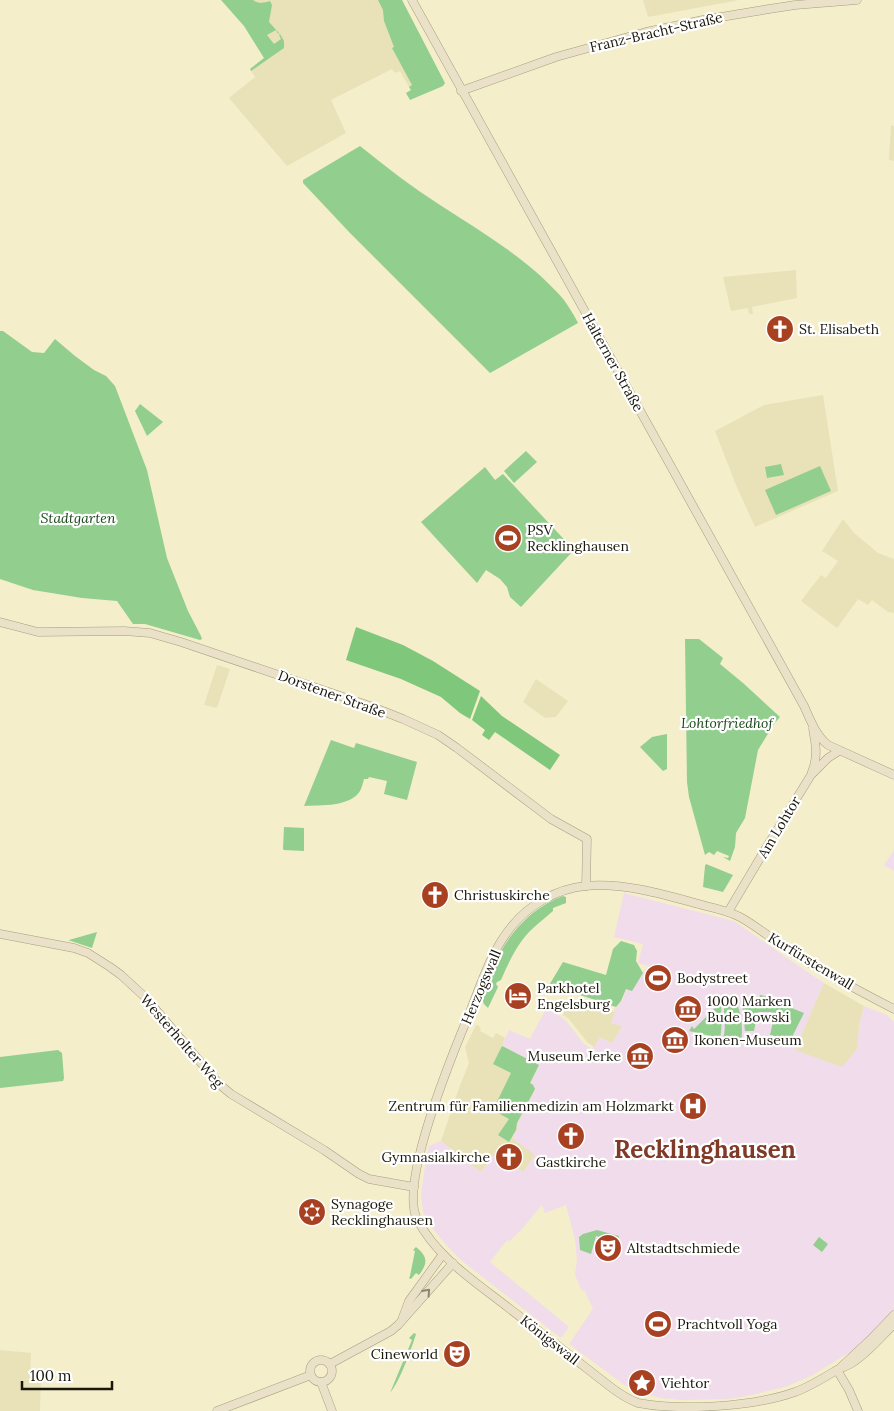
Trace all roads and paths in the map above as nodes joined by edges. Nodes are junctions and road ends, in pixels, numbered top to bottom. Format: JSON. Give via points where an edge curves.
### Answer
{"nodes":[{"id":1,"x":412,"y":0,"type":"edge"},
{"id":2,"x":857,"y":0,"type":"edge"},
{"id":3,"x":462,"y":91,"type":"junction"},
{"id":4,"x":0,"y":622,"type":"edge"},
{"id":5,"x":813,"y":725,"type":"junction"},
{"id":6,"x":839,"y":751,"type":"junction"},
{"id":7,"x":811,"y":775,"type":"junction"},
{"id":8,"x":894,"y":775,"type":"edge"},
{"id":9,"x":586,"y":886,"type":"junction"},
{"id":10,"x":728,"y":912,"type":"junction"},
{"id":11,"x":0,"y":934,"type":"edge"},
{"id":12,"x":894,"y":1009,"type":"edge"},
{"id":13,"x":414,"y":1187,"type":"junction"},
{"id":14,"x":444,"y":1254,"type":"junction"},
{"id":15,"x":453,"y":1263,"type":"junction"},
{"id":16,"x":894,"y":1315,"type":"edge"},
{"id":17,"x":401,"y":1321,"type":"junction"},
{"id":18,"x":894,"y":1324,"type":"edge"},
{"id":19,"x":330,"y":1364,"type":"junction"},
{"id":20,"x":837,"y":1370,"type":"junction"},
{"id":21,"x":311,"y":1375,"type":"junction"},
{"id":22,"x":321,"y":1382,"type":"junction"},
{"id":23,"x":642,"y":1408,"type":"edge"},
{"id":24,"x":652,"y":1409,"type":"edge"},
{"id":25,"x":217,"y":1411,"type":"edge"},
{"id":26,"x":332,"y":1411,"type":"edge"},
{"id":27,"x":858,"y":1411,"type":"edge"}],
"edges":[{"from":1,"to":3,"type":"main road","name":"Halterner Straße"},
{"from":2,"to":3,"type":"main road","name":"Franz-Bracht-Straße","via":[[778,8],[651,31],[556,57]]},
{"from":3,"to":5,"type":"main road","name":"Halterner Straße"},
{"from":4,"to":9,"type":"main road","name":"Dorstener Straße","via":[[38,632],[134,631],[157,635],[370,706],[425,729],[457,748],[551,819],[588,838]]},
{"from":5,"to":6,"type":"main road","name":"Halterner Straße","via":[[824,742]]},
{"from":5,"to":7,"type":"main road","name":"Halterner Straße","via":[[816,762]]},
{"from":6,"to":7,"type":"main road","name":"Am Lohtor"},
{"from":6,"to":8,"type":"main road","name":"Halterner Straße"},
{"from":7,"to":10,"type":"main road","name":"Am Lohtor"},
{"from":9,"to":10,"type":"main road","name":"Herzogswall","via":[[647,891]]},
{"from":9,"to":13,"type":"main road","name":"Herzogswall","via":[[563,891],[536,904],[512,926],[501,942],[476,994],[441,1084],[425,1134]]},
{"from":10,"to":12,"type":"main road","name":"Kurfürstenwall","via":[[824,972]]},
{"from":11,"to":13,"type":"main road","name":"Westerholter Weg","via":[[74,948],[95,957],[146,998],[231,1094],[359,1174],[369,1179]]},
{"from":13,"to":14,"type":"main road","name":"Herzogswall","via":[[416,1217]]},
{"from":14,"to":15,"type":"main road","name":"Herzogswall"},
{"from":14,"to":17,"type":"main road","via":[[409,1301]]},
{"from":17,"to":15,"type":"main road","one_way":true},
{"from":15,"to":23,"type":"main road","name":"Königswall"},
{"from":16,"to":20,"type":"main road"},
{"from":17,"to":19,"type":"main road","via":[[391,1331]]},
{"from":18,"to":20,"type":"main road","via":[[860,1357]]},
{"from":19,"to":21,"type":"main road","via":[[315,1361],[310,1367]]},
{"from":19,"to":22,"type":"main road","via":[[330,1377]]},
{"from":20,"to":24,"type":"main road","name":"Königswall","via":[[793,1393],[748,1404]]},
{"from":20,"to":27,"type":"main road"},
{"from":21,"to":22,"type":"main road"},
{"from":21,"to":25,"type":"main road"},
{"from":22,"to":26,"type":"main road"},
{"from":23,"to":24,"type":"main road","name":"Königswall"}]}
